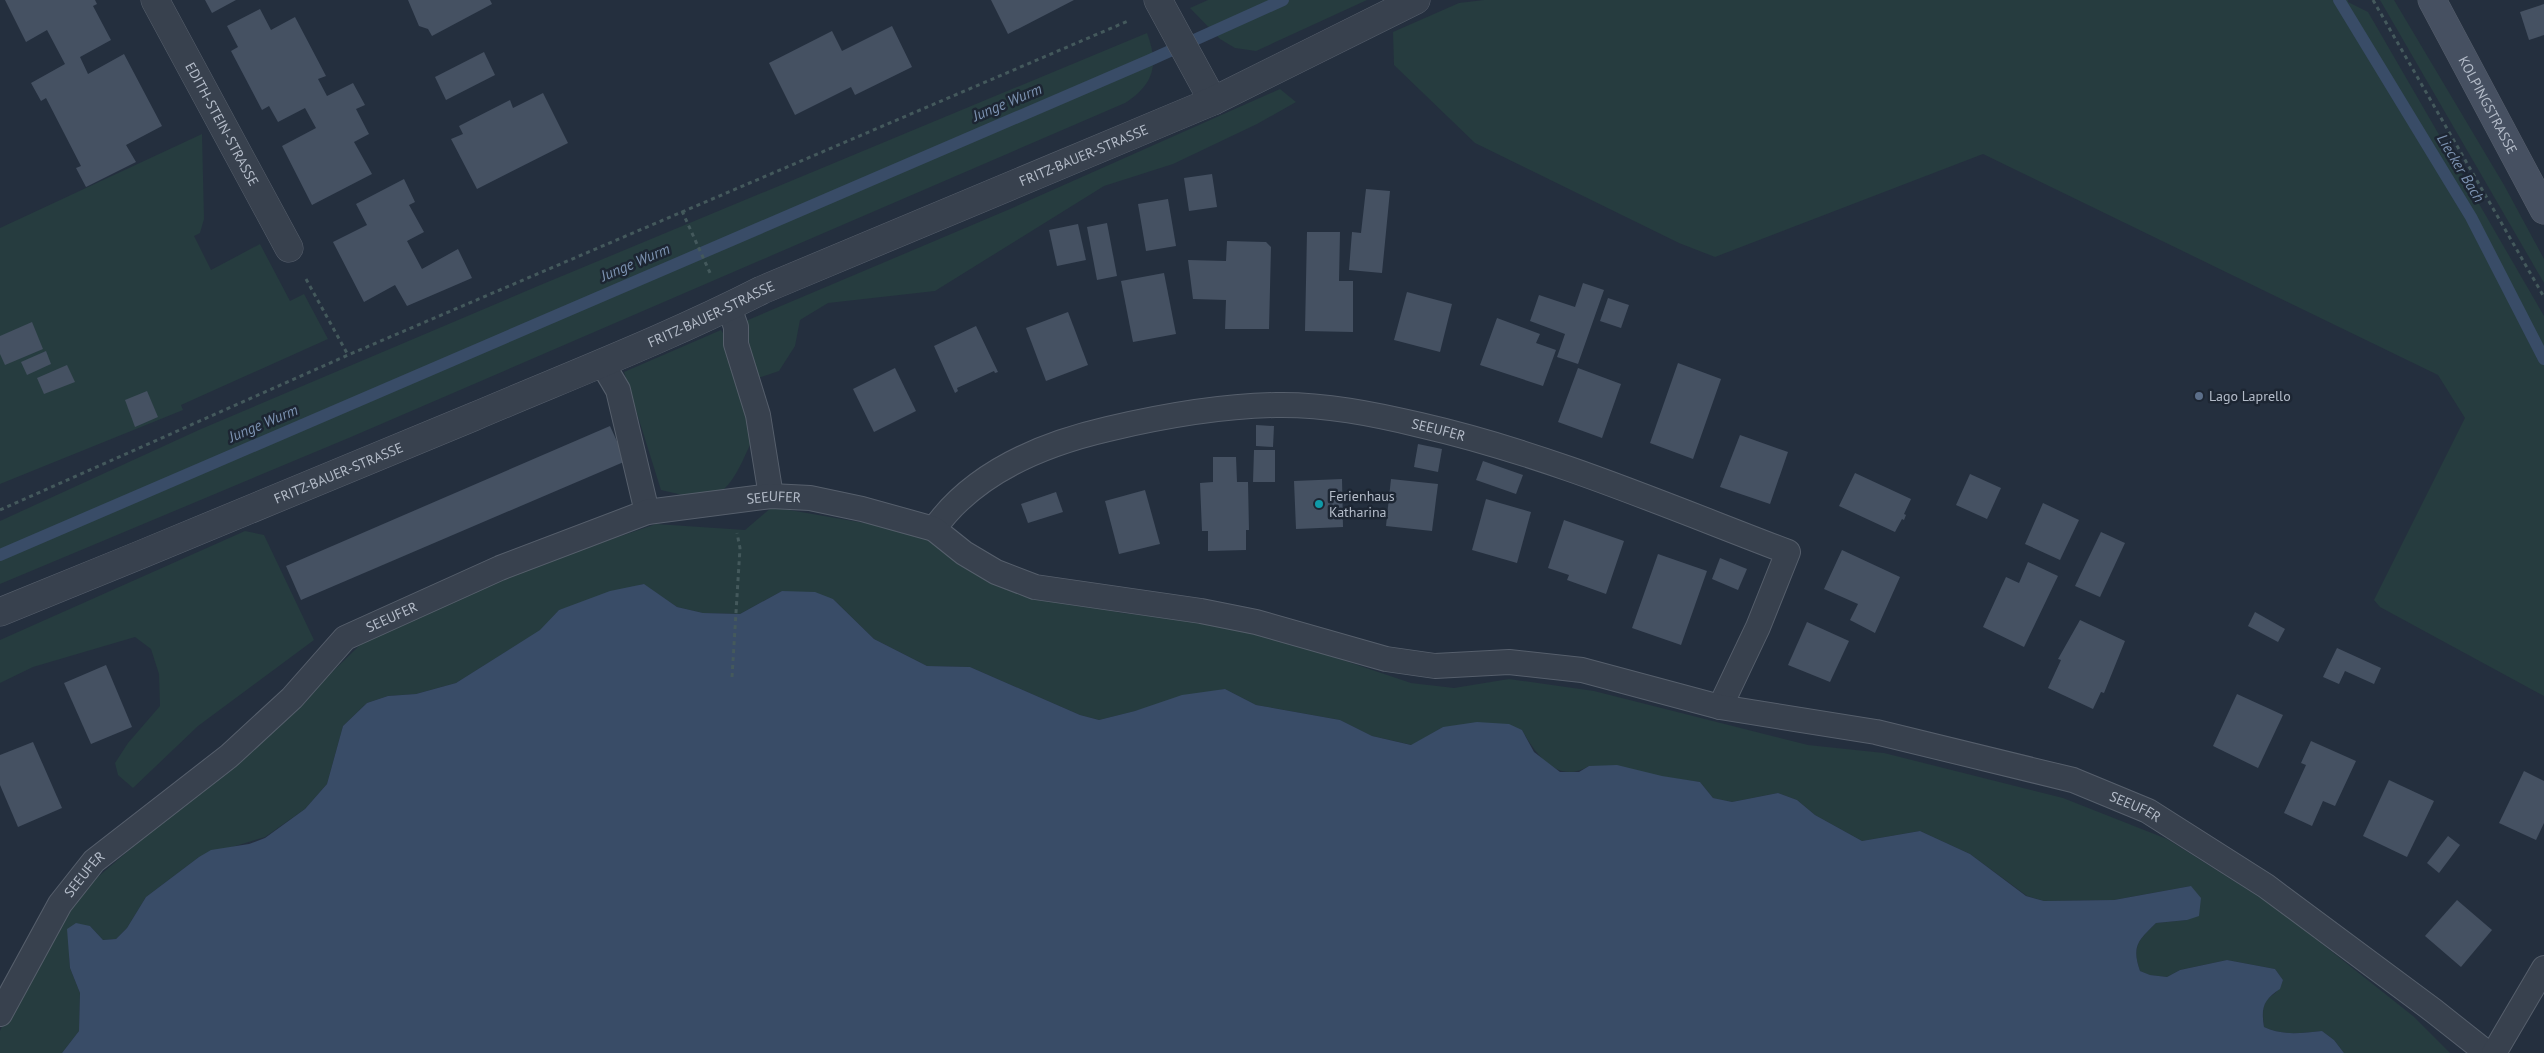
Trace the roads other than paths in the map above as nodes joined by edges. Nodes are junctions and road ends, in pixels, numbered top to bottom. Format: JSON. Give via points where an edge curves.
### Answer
{"nodes":[{"id":1,"x":155,"y":0,"type":"edge"},
{"id":2,"x":1416,"y":0,"type":"edge"},
{"id":3,"x":2432,"y":0,"type":"edge"},
{"id":4,"x":1160,"y":3,"type":"edge"},
{"id":5,"x":1213,"y":101,"type":"junction"},
{"id":6,"x":2544,"y":210,"type":"edge"},
{"id":7,"x":289,"y":248,"type":"road end"},
{"id":8,"x":728,"y":307,"type":"junction"},
{"id":9,"x":602,"y":363,"type":"junction"},
{"id":10,"x":771,"y":496,"type":"junction"},
{"id":11,"x":647,"y":512,"type":"junction"},
{"id":12,"x":934,"y":529,"type":"junction"},
{"id":13,"x":0,"y":612,"type":"edge"},
{"id":14,"x":1720,"y":707,"type":"junction"},
{"id":15,"x":2544,"y":968,"type":"edge"},
{"id":16,"x":0,"y":1014,"type":"edge"},
{"id":17,"x":2487,"y":1053,"type":"edge"},
{"id":18,"x":2494,"y":1053,"type":"edge"}],
"edges":[{"from":1,"to":7,"type":"street","name":"EDITH-STEIN-STRASSE"},
{"from":2,"to":5,"type":"street","name":"FRITZ-BAUER-STRASSE"},
{"from":3,"to":6,"type":"main road","name":"KOLPINGSTRASSE"},
{"from":4,"to":5,"type":"street"},
{"from":5,"to":8,"type":"street","name":"FRITZ-BAUER-STRASSE"},
{"from":8,"to":9,"type":"street","name":"FRITZ-BAUER-STRASSE"},
{"from":8,"to":10,"type":"lane","via":[[758,415]]},
{"from":9,"to":11,"type":"lane","via":[[618,390]]},
{"from":9,"to":13,"type":"street","name":"FRITZ-BAUER-STRASSE"},
{"from":10,"to":11,"type":"lane","name":"SEEUFER"},
{"from":10,"to":12,"type":"lane","name":"SEEUFER","via":[[810,498]]},
{"from":11,"to":16,"type":"lane","name":"SEEUFER","via":[[500,568],[344,638],[292,698],[230,756],[94,861],[60,904]]},
{"from":12,"to":14,"type":"lane","name":"SEEUFER","via":[[964,553],[996,572],[1035,587],[1247,620],[1406,662],[1435,666],[1509,662],[1582,670]]},
{"from":12,"to":14,"type":"lane","name":"SEEUFER","via":[[948,509],[1010,464],[1046,446],[1132,423],[1208,410],[1277,405],[1346,410],[1408,422],[1538,458],[1788,552],[1758,627]]},
{"from":14,"to":17,"type":"lane","name":"SEEUFER","via":[[1876,732],[2073,780],[2148,811],[2266,886]]},
{"from":15,"to":18,"type":"lane"}]}
